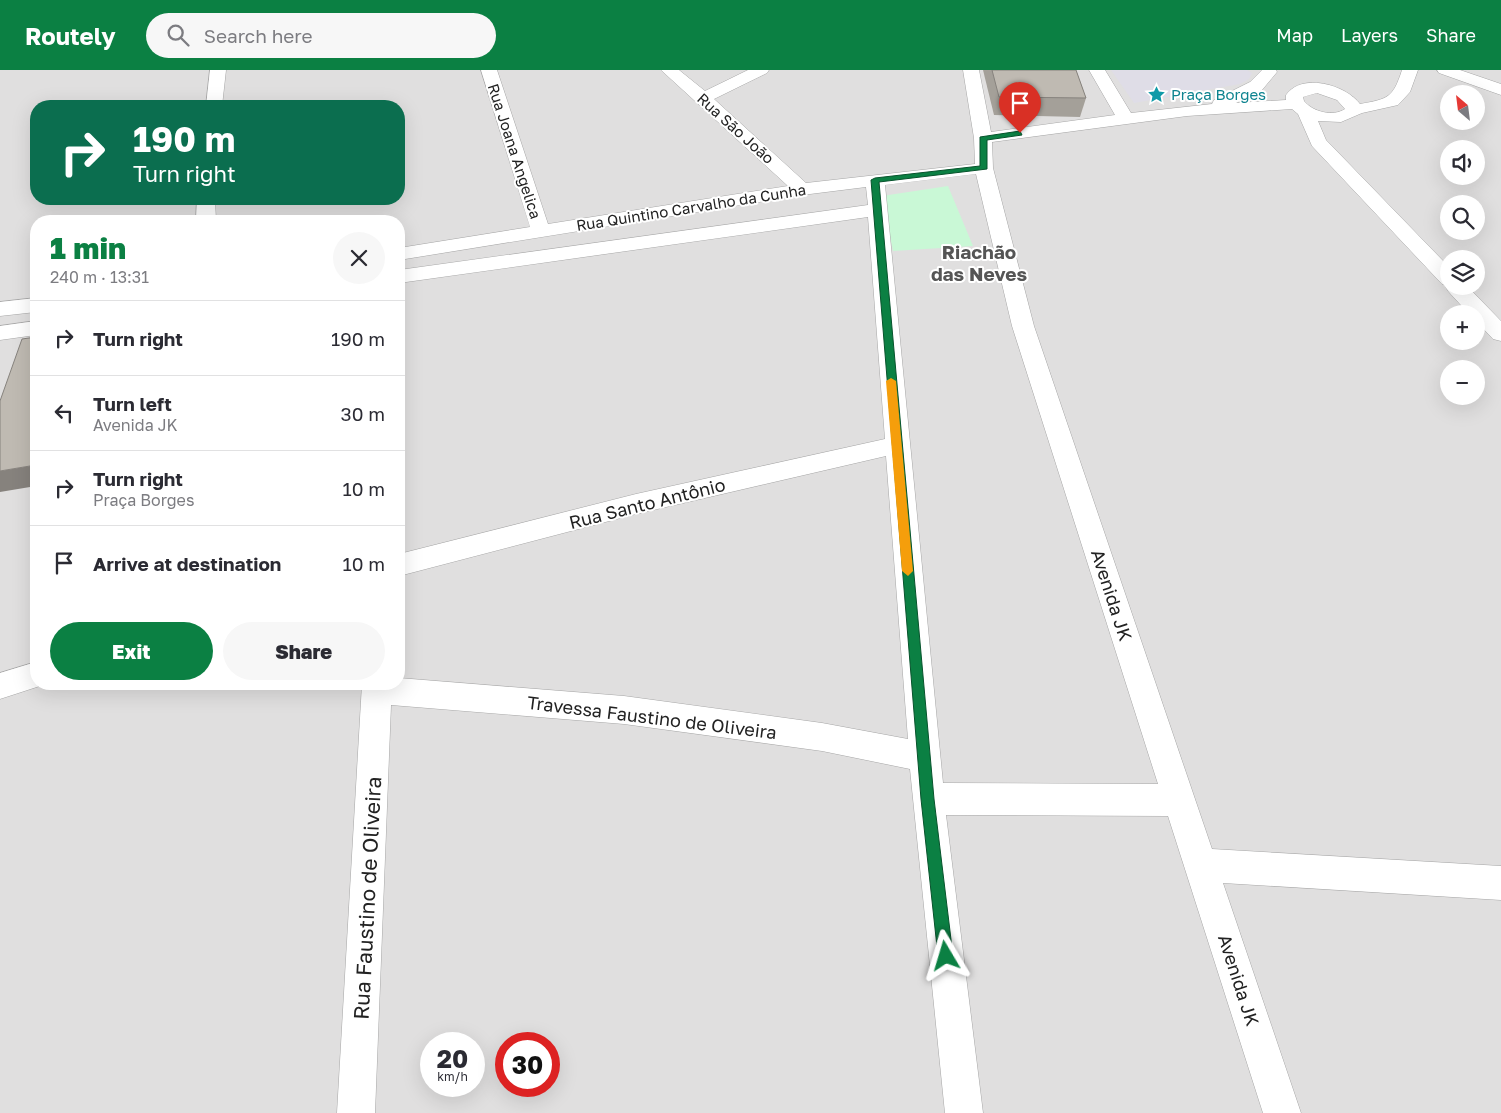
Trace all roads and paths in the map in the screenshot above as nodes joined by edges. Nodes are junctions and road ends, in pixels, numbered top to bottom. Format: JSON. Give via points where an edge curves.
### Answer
{"nodes":[{"id":1,"x":218,"y":70,"type":"edge"},
{"id":2,"x":489,"y":70,"type":"edge"},
{"id":3,"x":669,"y":70,"type":"edge"},
{"id":4,"x":761,"y":70,"type":"edge"},
{"id":5,"x":971,"y":70,"type":"edge"},
{"id":6,"x":1097,"y":70,"type":"edge"},
{"id":7,"x":1410,"y":70,"type":"edge"},
{"id":8,"x":1445,"y":70,"type":"edge"},
{"id":9,"x":1266,"y":71,"type":"edge"},
{"id":10,"x":1310,"y":89,"type":"junction"},
{"id":11,"x":1501,"y":90,"type":"edge"},
{"id":12,"x":1402,"y":92,"type":"junction"},
{"id":13,"x":1336,"y":93,"type":"junction"},
{"id":14,"x":704,"y":98,"type":"junction"},
{"id":15,"x":215,"y":100,"type":"edge"},
{"id":16,"x":1301,"y":107,"type":"junction"},
{"id":17,"x":1210,"y":109,"type":"junction"},
{"id":18,"x":1347,"y":114,"type":"junction"},
{"id":19,"x":1126,"y":119,"type":"junction"},
{"id":20,"x":983,"y":138,"type":"junction"},
{"id":21,"x":1318,"y":142,"type":"junction"},
{"id":22,"x":984,"y":168,"type":"junction"},
{"id":23,"x":875,"y":180,"type":"junction"},
{"id":24,"x":802,"y":189,"type":"junction"},
{"id":25,"x":876,"y":210,"type":"junction"},
{"id":26,"x":541,"y":232,"type":"junction"},
{"id":27,"x":405,"y":253,"type":"edge"},
{"id":28,"x":1440,"y":270,"type":"edge"},
{"id":29,"x":405,"y":276,"type":"edge"},
{"id":30,"x":1464,"y":295,"type":"edge"},
{"id":31,"x":30,"y":305,"type":"edge"},
{"id":32,"x":0,"y":309,"type":"edge"},
{"id":33,"x":30,"y":329,"type":"edge"},
{"id":34,"x":0,"y":333,"type":"edge"},
{"id":35,"x":1501,"y":334,"type":"edge"},
{"id":36,"x":897,"y":445,"type":"junction"},
{"id":37,"x":405,"y":563,"type":"edge"},
{"id":38,"x":30,"y":677,"type":"edge"},
{"id":39,"x":0,"y":686,"type":"edge"},
{"id":40,"x":377,"y":690,"type":"edge"},
{"id":41,"x":405,"y":690,"type":"edge"},
{"id":42,"x":924,"y":758,"type":"junction"},
{"id":43,"x":928,"y":799,"type":"junction"},
{"id":44,"x":1179,"y":800,"type":"junction"},
{"id":45,"x":1201,"y":865,"type":"junction"},
{"id":46,"x":1501,"y":882,"type":"edge"},
{"id":47,"x":356,"y":1113,"type":"edge"},
{"id":48,"x":964,"y":1113,"type":"edge"},
{"id":49,"x":1282,"y":1113,"type":"edge"}],
"edges":[{"from":1,"to":15,"type":"street"},
{"from":2,"to":26,"type":"street","name":"Rua Joana Angelica"},
{"from":3,"to":14,"type":"street","name":"Rua São João"},
{"from":4,"to":14,"type":"street"},
{"from":5,"to":20,"type":"street","name":"Avenida JK"},
{"from":6,"to":19,"type":"street"},
{"from":7,"to":12,"type":"street"},
{"from":8,"to":11,"type":"street"},
{"from":9,"to":10,"type":"street"},
{"from":9,"to":17,"type":"street","via":[[1256,86]]},
{"from":10,"to":13,"type":"street"},
{"from":10,"to":16,"type":"street","via":[[1294,96]]},
{"from":12,"to":13,"type":"street"},
{"from":12,"to":18,"type":"street","via":[[1389,103]]},
{"from":13,"to":18,"type":"street","via":[[1352,103]]},
{"from":14,"to":24,"type":"street","name":"Rua São João"},
{"from":16,"to":17,"type":"street"},
{"from":16,"to":18,"type":"street","via":[[1323,117]]},
{"from":16,"to":21,"type":"street"},
{"from":17,"to":19,"type":"street"},
{"from":18,"to":21,"type":"street","via":[[1337,129]]},
{"from":19,"to":20,"type":"street"},
{"from":20,"to":22,"type":"street","name":"Avenida JK"},
{"from":21,"to":28,"type":"street"},
{"from":22,"to":23,"type":"street","name":"Rua Quintino Carvalho da Cunha"},
{"from":22,"to":44,"type":"street","name":"Avenida JK","via":[[1024,326]]},
{"from":23,"to":24,"type":"street","name":"Rua Quintino Carvalho da Cunha"},
{"from":23,"to":25,"type":"street"},
{"from":24,"to":26,"type":"street","name":"Rua Quintino Carvalho da Cunha"},
{"from":25,"to":29,"type":"street"},
{"from":25,"to":36,"type":"street"},
{"from":26,"to":27,"type":"street","name":"Rua Quintino Carvalho da Cunha"},
{"from":30,"to":35,"type":"street"},
{"from":31,"to":32,"type":"street"},
{"from":33,"to":34,"type":"street"},
{"from":36,"to":37,"type":"street","name":"Rua Santo Antônio","via":[[636,504]]},
{"from":36,"to":42,"type":"street"},
{"from":38,"to":39,"type":"street"},
{"from":40,"to":47,"type":"street","name":"Rua Faustino de Oliveira"},
{"from":41,"to":42,"type":"street","name":"Travessa Faustino de Oliveira","via":[[634,711],[822,738]]},
{"from":42,"to":43,"type":"street"},
{"from":43,"to":44,"type":"street"},
{"from":43,"to":48,"type":"street"},
{"from":44,"to":45,"type":"street","name":"Avenida JK"},
{"from":45,"to":46,"type":"street"},
{"from":45,"to":49,"type":"street","name":"Avenida JK"}]}
